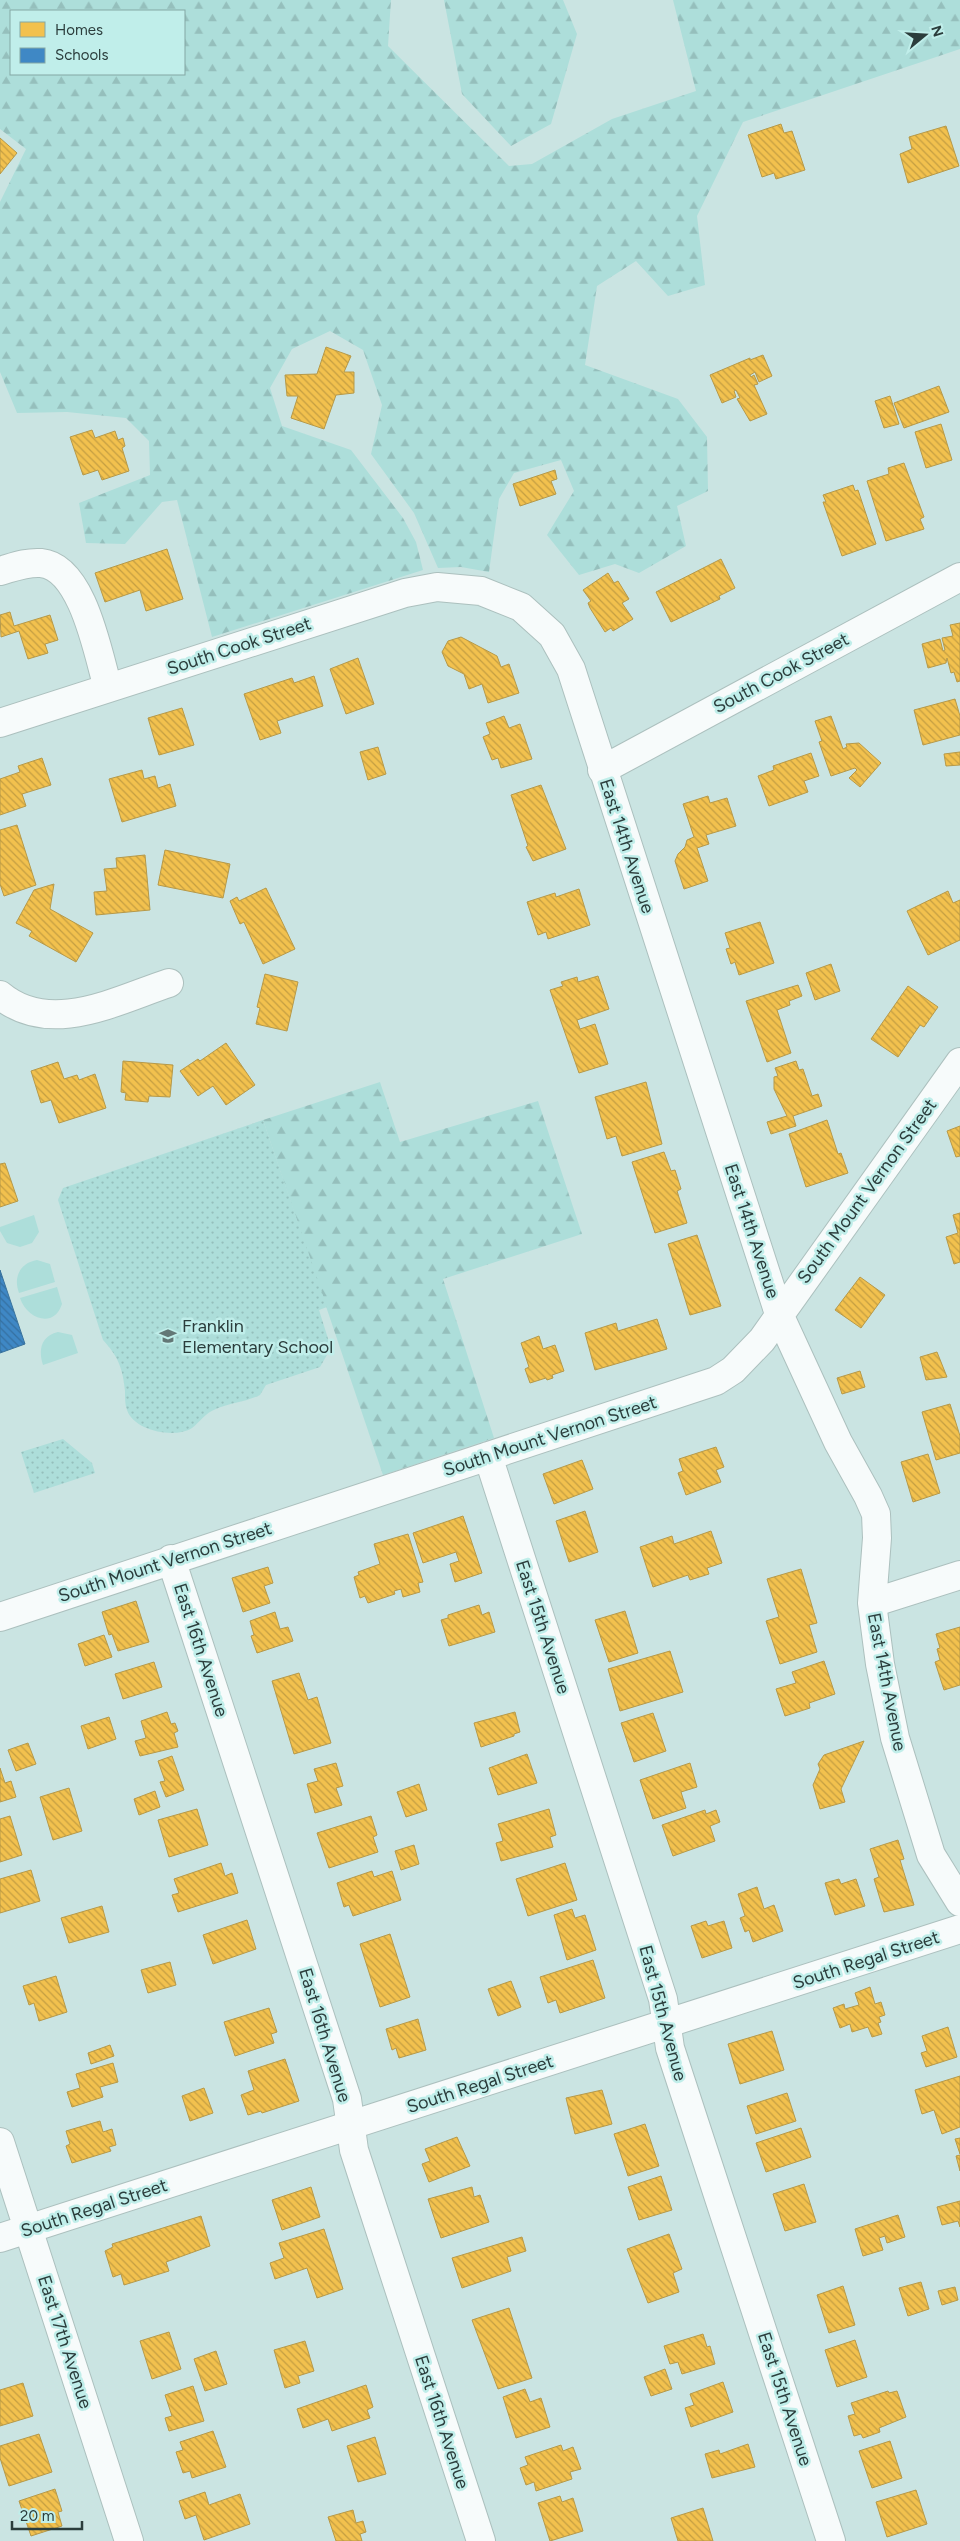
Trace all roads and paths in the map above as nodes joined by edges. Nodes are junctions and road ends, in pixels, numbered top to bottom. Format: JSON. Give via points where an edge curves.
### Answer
{"nodes":[{"id":1,"x":0,"y":571,"type":"edge"},
{"id":2,"x":960,"y":577,"type":"edge"},
{"id":3,"x":481,"y":591,"type":"joint"},
{"id":4,"x":108,"y":688,"type":"junction"},
{"id":5,"x":0,"y":723,"type":"edge"},
{"id":6,"x":602,"y":770,"type":"junction"},
{"id":7,"x":169,"y":983,"type":"dead end"},
{"id":8,"x":0,"y":995,"type":"edge"},
{"id":9,"x":960,"y":1062,"type":"edge"},
{"id":10,"x":778,"y":1314,"type":"junction"},
{"id":11,"x":488,"y":1456,"type":"junction"},
{"id":12,"x":171,"y":1559,"type":"junction"},
{"id":13,"x":960,"y":1575,"type":"edge"},
{"id":14,"x":872,"y":1603,"type":"junction"},
{"id":15,"x":0,"y":1617,"type":"edge"},
{"id":16,"x":960,"y":1902,"type":"edge"},
{"id":17,"x":960,"y":1929,"type":"edge"},
{"id":18,"x":667,"y":2024,"type":"junction"},
{"id":19,"x":350,"y":2125,"type":"junction"},
{"id":20,"x":0,"y":2142,"type":"edge"},
{"id":21,"x":29,"y":2229,"type":"junction"},
{"id":22,"x":0,"y":2238,"type":"edge"},
{"id":23,"x":129,"y":2541,"type":"edge"},
{"id":24,"x":481,"y":2541,"type":"edge"},
{"id":25,"x":831,"y":2541,"type":"edge"}],
"edges":[{"from":1,"to":4,"type":"street","via":[[26,563],[42,563],[57,568],[69,579],[80,596]]},
{"from":2,"to":6,"type":"street","name":"South Cook Street"},
{"from":3,"to":4,"type":"street","name":"South Cook Street","via":[[437,587],[405,593]]},
{"from":3,"to":6,"type":"street","name":"East 14th Avenue","via":[[521,607],[552,635],[571,669]]},
{"from":4,"to":5,"type":"street","name":"South Cook Street"},
{"from":6,"to":10,"type":"street","name":"East 14th Avenue"},
{"from":7,"to":8,"type":"street","via":[[77,1013],[50,1016],[26,1011]]},
{"from":9,"to":10,"type":"street","name":"South Mount Vernon Street"},
{"from":10,"to":11,"type":"street","name":"South Mount Vernon Street","via":[[749,1356],[716,1381]]},
{"from":10,"to":14,"type":"street","name":"East 14th Avenue","via":[[876,1514]]},
{"from":11,"to":12,"type":"street","name":"South Mount Vernon Street"},
{"from":11,"to":18,"type":"street","name":"East 15th Avenue","via":[[664,1999]]},
{"from":12,"to":15,"type":"street","name":"South Mount Vernon Street"},
{"from":12,"to":19,"type":"street","name":"East 16th Avenue","via":[[344,2090]]},
{"from":13,"to":14,"type":"street"},
{"from":14,"to":16,"type":"street","name":"East 14th Avenue","via":[[895,1738],[931,1855]]},
{"from":17,"to":18,"type":"street","name":"South Regal Street"},
{"from":18,"to":19,"type":"street","name":"South Regal Street"},
{"from":18,"to":25,"type":"street","name":"East 15th Avenue","via":[[670,2048]]},
{"from":19,"to":21,"type":"street","name":"South Regal Street"},
{"from":19,"to":24,"type":"street","name":"East 16th Avenue","via":[[354,2150]]},
{"from":20,"to":21,"type":"street","name":"East 17th Avenue"},
{"from":21,"to":22,"type":"street","name":"South Regal Street"},
{"from":21,"to":23,"type":"street","name":"East 17th Avenue"}]}
